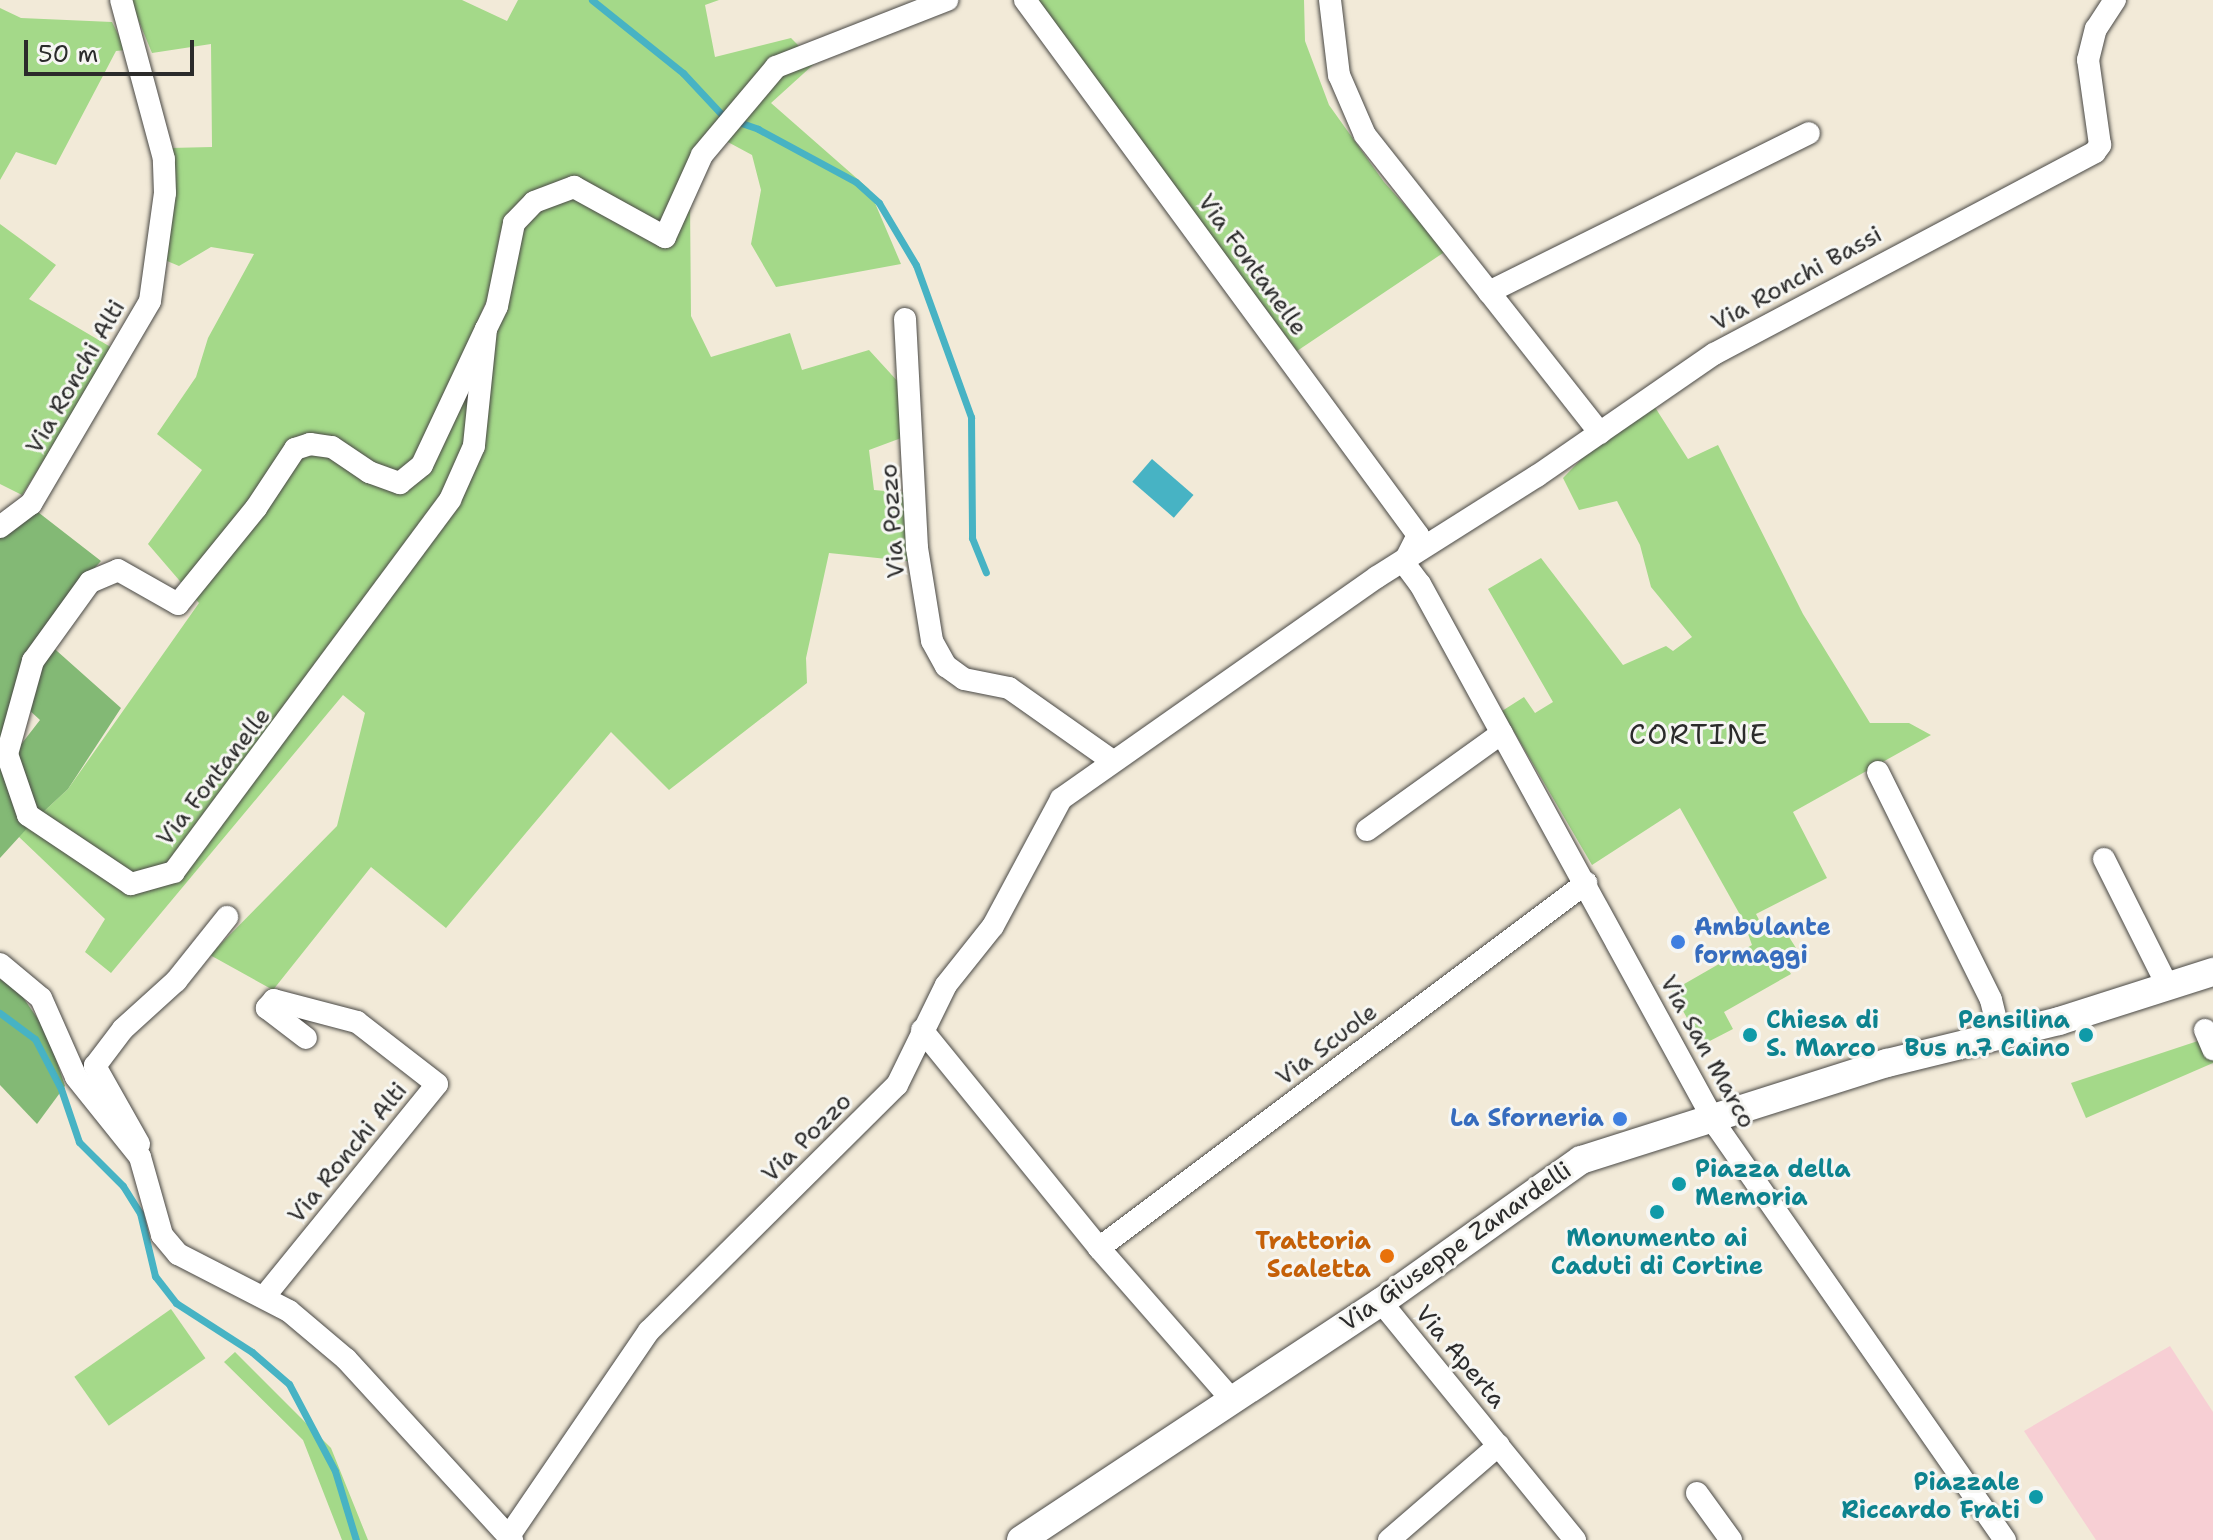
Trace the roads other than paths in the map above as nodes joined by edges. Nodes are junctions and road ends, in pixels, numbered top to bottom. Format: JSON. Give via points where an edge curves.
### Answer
{"nodes":[{"id":1,"x":121,"y":0,"type":"edge"},
{"id":2,"x":947,"y":0,"type":"edge"},
{"id":3,"x":1025,"y":0,"type":"edge"},
{"id":4,"x":1330,"y":0,"type":"edge"},
{"id":5,"x":2115,"y":0,"type":"edge"},
{"id":6,"x":1809,"y":133,"type":"dead end"},
{"id":7,"x":1489,"y":292,"type":"junction"},
{"id":8,"x":905,"y":319,"type":"dead end"},
{"id":9,"x":486,"y":329,"type":"junction"},
{"id":10,"x":1600,"y":433,"type":"junction"},
{"id":11,"x":0,"y":527,"type":"edge"},
{"id":12,"x":1404,"y":563,"type":"junction"},
{"id":13,"x":1502,"y":733,"type":"junction"},
{"id":14,"x":1111,"y":760,"type":"junction"},
{"id":15,"x":1878,"y":772,"type":"dead end"},
{"id":16,"x":1367,"y":830,"type":"dead end"},
{"id":17,"x":2104,"y":859,"type":"dead end"},
{"id":18,"x":1586,"y":883,"type":"junction"},
{"id":19,"x":227,"y":917,"type":"dead end"},
{"id":20,"x":0,"y":964,"type":"edge"},
{"id":21,"x":2213,"y":972,"type":"edge"},
{"id":22,"x":2168,"y":987,"type":"junction"},
{"id":23,"x":922,"y":1030,"type":"junction"},
{"id":24,"x":2000,"y":1036,"type":"junction"},
{"id":25,"x":306,"y":1038,"type":"dead end"},
{"id":26,"x":1712,"y":1118,"type":"junction"},
{"id":27,"x":140,"y":1157,"type":"junction"},
{"id":28,"x":1099,"y":1248,"type":"junction"},
{"id":29,"x":264,"y":1297,"type":"junction"},
{"id":30,"x":1381,"y":1302,"type":"junction"},
{"id":31,"x":1233,"y":1401,"type":"junction"},
{"id":32,"x":1499,"y":1445,"type":"junction"},
{"id":33,"x":1697,"y":1493,"type":"dead end"},
{"id":34,"x":510,"y":1538,"type":"edge"},
{"id":35,"x":1021,"y":1540,"type":"edge"},
{"id":36,"x":1389,"y":1540,"type":"edge"},
{"id":37,"x":1575,"y":1540,"type":"edge"},
{"id":38,"x":1731,"y":1540,"type":"edge"},
{"id":39,"x":2005,"y":1540,"type":"edge"}],
"edges":[{"from":1,"to":11,"type":"street","name":"Via Ronchi Alti","via":[[164,159],[150,301],[31,504]]},
{"from":2,"to":9,"type":"street","name":"Via Fontanelle","via":[[776,67],[702,155],[665,237],[574,187],[534,202],[514,223],[497,306]]},
{"from":3,"to":12,"type":"street","name":"Via Fontanelle","via":[[1418,535]]},
{"from":4,"to":7,"type":"street","via":[[1339,75],[1365,135]]},
{"from":5,"to":10,"type":"street","name":"Via Ronchi Bassi","via":[[2096,29],[2088,60],[2100,145],[2095,152],[1714,354]]},
{"from":6,"to":7,"type":"street"},
{"from":7,"to":10,"type":"street"},
{"from":8,"to":14,"type":"street","name":"Via Pozzo","via":[[917,548],[932,641],[946,666],[964,679],[1009,688]]},
{"from":9,"to":9,"type":"street","name":"Via Fontanelle","via":[[422,465],[400,483],[369,472],[332,447],[310,444],[295,449],[256,508],[178,604],[118,570],[90,582],[33,661],[7,754],[28,815],[131,884],[174,872],[450,500],[474,446]]},
{"from":10,"to":12,"type":"street","name":"Via Ronchi Bassi"},
{"from":12,"to":13,"type":"street","name":"Via San Marco"},
{"from":12,"to":14,"type":"street","name":"Via Pozzo"},
{"from":13,"to":16,"type":"street"},
{"from":13,"to":18,"type":"street","name":"Via San Marco"},
{"from":14,"to":23,"type":"street","name":"Via Pozzo","via":[[1061,799],[993,926],[946,985]]},
{"from":15,"to":24,"type":"street","via":[[1991,1000]]},
{"from":17,"to":22,"type":"street"},
{"from":18,"to":26,"type":"street","name":"Via San Marco"},
{"from":18,"to":28,"type":"street","name":"Via Scuole"},
{"from":19,"to":27,"type":"street","via":[[176,981],[114,1038],[95,1066],[139,1139]]},
{"from":20,"to":27,"type":"street","via":[[41,998],[76,1077]]},
{"from":21,"to":22,"type":"street","name":"Via Giuseppe Zanardelli"},
{"from":22,"to":24,"type":"street","name":"Via Giuseppe Zanardelli"},
{"from":23,"to":28,"type":"street"},
{"from":23,"to":34,"type":"street","name":"Via Pozzo","via":[[897,1085],[649,1331]]},
{"from":24,"to":26,"type":"street","name":"Via Giuseppe Zanardelli","via":[[1887,1063]]},
{"from":25,"to":29,"type":"street","name":"Via Ronchi Alti","via":[[267,1008],[274,1000],[357,1022],[437,1084]]},
{"from":26,"to":30,"type":"street","name":"Via Giuseppe Zanardelli","via":[[1581,1160]]},
{"from":26,"to":39,"type":"street","name":"Via San Marco"},
{"from":27,"to":29,"type":"street","via":[[162,1235],[178,1254]]},
{"from":28,"to":31,"type":"street"},
{"from":29,"to":34,"type":"street","via":[[346,1359]]},
{"from":30,"to":31,"type":"street","name":"Via Giuseppe Zanardelli"},
{"from":30,"to":32,"type":"street","name":"Via Aperta"},
{"from":31,"to":35,"type":"street","name":"Via Giuseppe Zanardelli"},
{"from":32,"to":36,"type":"street","name":"Via Aperta"},
{"from":32,"to":37,"type":"street","name":"Via Aperta"},
{"from":33,"to":38,"type":"street"}]}
